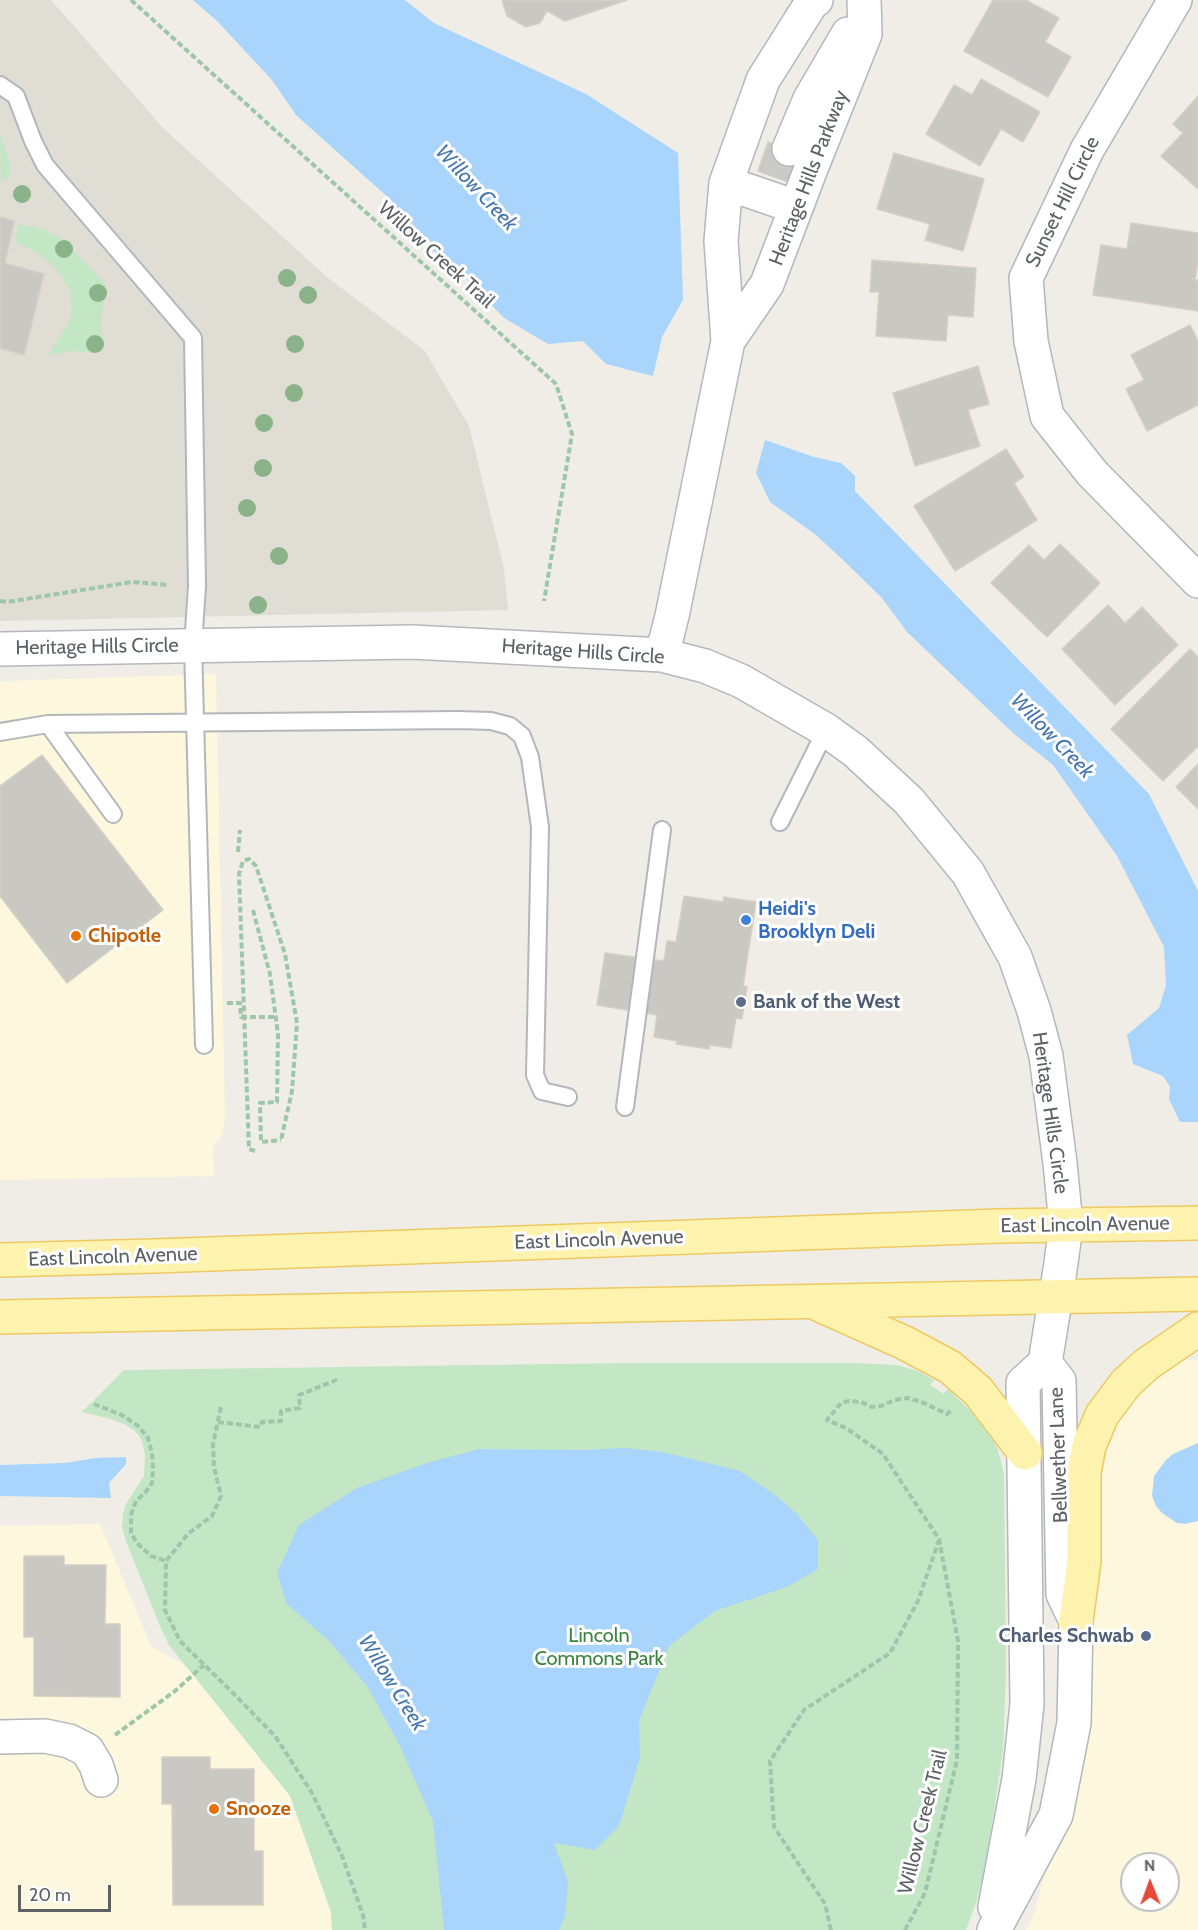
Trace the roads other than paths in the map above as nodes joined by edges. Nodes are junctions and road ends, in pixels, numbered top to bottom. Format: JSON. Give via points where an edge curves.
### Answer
{"nodes":[{"id":1,"x":816,"y":0,"type":"edge"},
{"id":2,"x":1175,"y":0,"type":"edge"},
{"id":3,"x":864,"y":3,"type":"edge"},
{"id":4,"x":0,"y":85,"type":"edge"},
{"id":5,"x":752,"y":110,"type":"junction"},
{"id":6,"x":786,"y":171,"type":"junction"},
{"id":7,"x":726,"y":183,"type":"junction"},
{"id":8,"x":728,"y":341,"type":"junction"},
{"id":9,"x":1198,"y":581,"type":"edge"},
{"id":10,"x":194,"y":646,"type":"junction"},
{"id":11,"x":0,"y":649,"type":"edge"},
{"id":12,"x":662,"y":655,"type":"junction"},
{"id":13,"x":196,"y":723,"type":"junction"},
{"id":14,"x":48,"y":724,"type":"junction"},
{"id":15,"x":826,"y":730,"type":"junction"},
{"id":16,"x":0,"y":732,"type":"edge"},
{"id":17,"x":113,"y":814,"type":"dead end"},
{"id":18,"x":780,"y":822,"type":"dead end"},
{"id":19,"x":662,"y":830,"type":"dead end"},
{"id":20,"x":204,"y":1045,"type":"dead end"},
{"id":21,"x":568,"y":1097,"type":"dead end"},
{"id":22,"x":625,"y":1107,"type":"dead end"},
{"id":23,"x":1198,"y":1223,"type":"edge"},
{"id":24,"x":1066,"y":1225,"type":"junction"},
{"id":25,"x":0,"y":1260,"type":"edge"},
{"id":26,"x":1198,"y":1294,"type":"edge"},
{"id":27,"x":1055,"y":1297,"type":"junction"},
{"id":28,"x":813,"y":1301,"type":"junction"},
{"id":29,"x":0,"y":1317,"type":"edge"},
{"id":30,"x":1198,"y":1329,"type":"edge"},
{"id":31,"x":1045,"y":1363,"type":"junction"},
{"id":32,"x":1025,"y":1453,"type":"junction"},
{"id":33,"x":1076,"y":1621,"type":"junction"},
{"id":34,"x":0,"y":1737,"type":"edge"},
{"id":35,"x":100,"y":1780,"type":"dead end"},
{"id":36,"x":992,"y":1930,"type":"edge"}],
"edges":[{"from":1,"to":5,"type":"street","name":"Heritage Hills Parkway","via":[[763,80]]},
{"from":2,"to":9,"type":"street","name":"Sunset Hill Circle","via":[[1087,150],[1026,278],[1031,341],[1047,416],[1092,472]]},
{"from":3,"to":6,"type":"street","name":"Heritage Hills Parkway","via":[[810,99]]},
{"from":3,"to":6,"type":"street","name":"Heritage Hills Parkway","via":[[866,34]]},
{"from":4,"to":10,"type":"lane","via":[[16,96],[45,165],[193,338],[197,586]]},
{"from":5,"to":6,"type":"street"},
{"from":5,"to":7,"type":"street","name":"Heritage Hills Parkway"},
{"from":6,"to":7,"type":"street"},
{"from":6,"to":8,"type":"street","name":"Heritage Hills Parkway","via":[[767,284]]},
{"from":7,"to":8,"type":"street","name":"Heritage Hills Parkway","via":[[721,242]]},
{"from":8,"to":12,"type":"street","name":"Heritage Hills Parkway"},
{"from":10,"to":11,"type":"street","name":"Heritage Hills Circle"},
{"from":10,"to":12,"type":"street","name":"Heritage Hills Circle","via":[[412,642]]},
{"from":10,"to":13,"type":"lane"},
{"from":12,"to":15,"type":"street","name":"Heritage Hills Circle","via":[[741,681]]},
{"from":13,"to":14,"type":"lane"},
{"from":13,"to":20,"type":"lane"},
{"from":13,"to":21,"type":"lane","via":[[491,721],[510,726],[522,736],[530,757],[540,827],[535,1075],[542,1091]]},
{"from":14,"to":16,"type":"lane"},
{"from":14,"to":17,"type":"lane"},
{"from":15,"to":18,"type":"lane"},
{"from":15,"to":24,"type":"street","name":"Heritage Hills Circle","via":[[909,801],[968,873],[1015,957],[1046,1056]]},
{"from":19,"to":22,"type":"lane"},
{"from":23,"to":24,"type":"main road","name":"East Lincoln Avenue"},
{"from":24,"to":25,"type":"main road","name":"East Lincoln Avenue"},
{"from":24,"to":27,"type":"street","name":"Heritage Hills Circle"},
{"from":26,"to":27,"type":"main road"},
{"from":27,"to":28,"type":"main road"},
{"from":27,"to":31,"type":"street","name":"Heritage Hills Circle"},
{"from":28,"to":29,"type":"main road"},
{"from":28,"to":32,"type":"main road","via":[[950,1367],[978,1390]]},
{"from":30,"to":33,"type":"main road","via":[[1126,1383],[1102,1415],[1089,1446],[1084,1472],[1084,1561]]},
{"from":31,"to":32,"type":"street","name":"Bellwether Lane","via":[[1023,1383]]},
{"from":31,"to":33,"type":"street","name":"Bellwether Lane","via":[[1059,1381],[1063,1594]]},
{"from":32,"to":36,"type":"street","name":"Bellwether Lane","via":[[1027,1704],[1019,1779]]},
{"from":33,"to":36,"type":"street","name":"Bellwether Lane","via":[[1074,1723],[1056,1815]]},
{"from":34,"to":35,"type":"street","via":[[45,1736],[69,1741],[87,1750]]}]}
